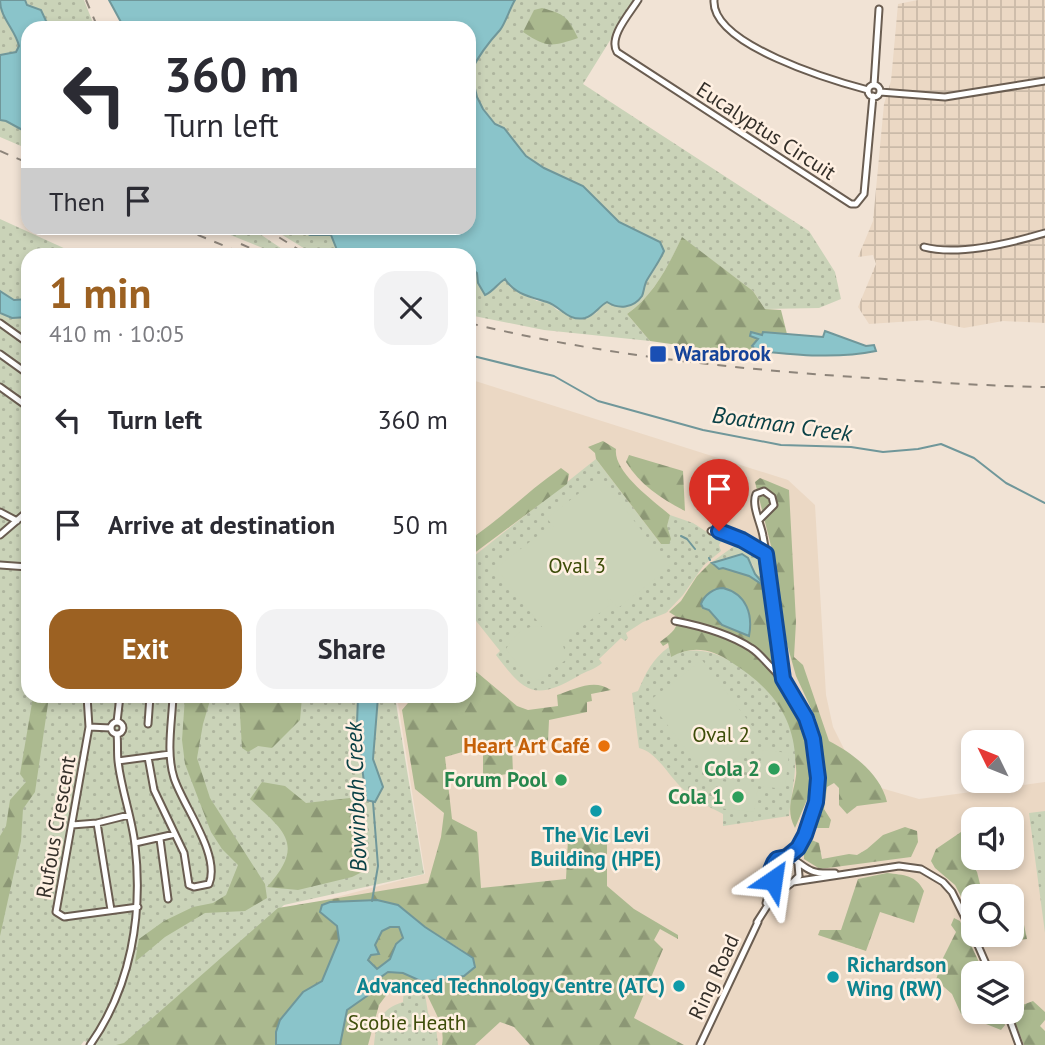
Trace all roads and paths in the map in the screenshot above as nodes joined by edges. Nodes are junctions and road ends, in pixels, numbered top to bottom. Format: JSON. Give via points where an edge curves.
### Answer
{"nodes":[{"id":1,"x":638,"y":0,"type":"edge"},
{"id":2,"x":714,"y":0,"type":"edge"},
{"id":3,"x":879,"y":9,"type":"dead end"},
{"id":4,"x":1045,"y":81,"type":"edge"},
{"id":5,"x":874,"y":85,"type":"junction"},
{"id":6,"x":868,"y":90,"type":"junction"},
{"id":7,"x":880,"y":92,"type":"junction"},
{"id":8,"x":873,"y":96,"type":"junction"},
{"id":9,"x":1045,"y":233,"type":"edge"},
{"id":10,"x":924,"y":247,"type":"dead end"},
{"id":11,"x":0,"y":323,"type":"edge"},
{"id":12,"x":21,"y":338,"type":"edge"},
{"id":13,"x":0,"y":354,"type":"edge"},
{"id":14,"x":21,"y":369,"type":"edge"},
{"id":15,"x":0,"y":387,"type":"edge"},
{"id":16,"x":21,"y":402,"type":"edge"},
{"id":17,"x":0,"y":512,"type":"edge"},
{"id":18,"x":21,"y":517,"type":"edge"},
{"id":19,"x":760,"y":519,"type":"junction"},
{"id":20,"x":17,"y":521,"type":"junction"},
{"id":21,"x":711,"y":531,"type":"dead end"},
{"id":22,"x":0,"y":535,"type":"edge"},
{"id":23,"x":766,"y":554,"type":"junction"},
{"id":24,"x":0,"y":565,"type":"edge"},
{"id":25,"x":21,"y":566,"type":"edge"},
{"id":26,"x":675,"y":621,"type":"dead end"},
{"id":27,"x":783,"y":679,"type":"junction"},
{"id":28,"x":87,"y":703,"type":"edge"},
{"id":29,"x":119,"y":703,"type":"edge"},
{"id":30,"x":150,"y":703,"type":"edge"},
{"id":31,"x":173,"y":703,"type":"edge"},
{"id":32,"x":117,"y":722,"type":"junction"},
{"id":33,"x":148,"y":724,"type":"dead end"},
{"id":34,"x":89,"y":727,"type":"junction"},
{"id":35,"x":111,"y":728,"type":"junction"},
{"id":36,"x":117,"y":734,"type":"junction"},
{"id":37,"x":170,"y":754,"type":"junction"},
{"id":38,"x":148,"y":757,"type":"junction"},
{"id":39,"x":118,"y":761,"type":"junction"},
{"id":40,"x":129,"y":816,"type":"junction"},
{"id":41,"x":97,"y":823,"type":"junction"},
{"id":42,"x":72,"y":825,"type":"junction"},
{"id":43,"x":175,"y":834,"type":"junction"},
{"id":44,"x":160,"y":839,"type":"junction"},
{"id":45,"x":135,"y":843,"type":"junction"},
{"id":46,"x":798,"y":848,"type":"junction"},
{"id":47,"x":787,"y":857,"type":"junction"},
{"id":48,"x":796,"y":861,"type":"junction"},
{"id":49,"x":841,"y":873,"type":"junction"},
{"id":50,"x":774,"y":876,"type":"junction"},
{"id":51,"x":792,"y":883,"type":"junction"},
{"id":52,"x":168,"y":899,"type":"dead end"},
{"id":53,"x":138,"y":907,"type":"junction"},
{"id":54,"x":111,"y":910,"type":"junction"},
{"id":55,"x":961,"y":910,"type":"edge"},
{"id":56,"x":757,"y":922,"type":"junction"},
{"id":57,"x":1011,"y":1024,"type":"edge"},
{"id":58,"x":90,"y":1045,"type":"edge"},
{"id":59,"x":700,"y":1045,"type":"edge"},
{"id":60,"x":1019,"y":1045,"type":"edge"}],
"edges":[{"from":1,"to":8,"type":"street","name":"Eucalyptus Circuit","via":[[615,38],[617,52],[851,204],[864,194]]},
{"from":2,"to":6,"type":"street","via":[[723,22],[757,49]]},
{"from":3,"to":5,"type":"street"},
{"from":4,"to":7,"type":"street","via":[[945,97]]},
{"from":5,"to":6,"type":"street"},
{"from":5,"to":7,"type":"street"},
{"from":6,"to":8,"type":"street"},
{"from":7,"to":8,"type":"street"},
{"from":9,"to":10,"type":"street","via":[[985,246],[941,251]]},
{"from":11,"to":12,"type":"street"},
{"from":13,"to":14,"type":"street"},
{"from":15,"to":16,"type":"street"},
{"from":17,"to":20,"type":"street"},
{"from":18,"to":20,"type":"street"},
{"from":19,"to":19,"type":"street","via":[[754,500],[764,491],[774,505]]},
{"from":19,"to":23,"type":"street"},
{"from":20,"to":22,"type":"street"},
{"from":21,"to":23,"type":"street","via":[[736,537]]},
{"from":23,"to":27,"type":"street"},
{"from":24,"to":25,"type":"street"},
{"from":26,"to":27,"type":"street","via":[[708,628],[752,648]]},
{"from":27,"to":46,"type":"street","via":[[806,718],[818,778],[816,802]]},
{"from":28,"to":34,"type":"street","name":"Rufous Crescent"},
{"from":29,"to":32,"type":"street"},
{"from":30,"to":33,"type":"street"},
{"from":31,"to":37,"type":"street"},
{"from":32,"to":35,"type":"street"},
{"from":32,"to":36,"type":"street","via":[[123,728]]},
{"from":34,"to":35,"type":"street"},
{"from":34,"to":42,"type":"street","name":"Rufous Crescent"},
{"from":35,"to":36,"type":"street"},
{"from":36,"to":39,"type":"street"},
{"from":37,"to":38,"type":"street"},
{"from":37,"to":43,"type":"street","via":[[173,776],[206,844],[209,884],[189,885],[184,853]]},
{"from":38,"to":39,"type":"street"},
{"from":38,"to":43,"type":"street","via":[[154,790]]},
{"from":39,"to":40,"type":"street"},
{"from":40,"to":41,"type":"street"},
{"from":40,"to":45,"type":"street"},
{"from":41,"to":42,"type":"street"},
{"from":41,"to":54,"type":"street"},
{"from":42,"to":54,"type":"street","name":"Rufous Crescent","via":[[57,912],[64,917]]},
{"from":43,"to":44,"type":"street"},
{"from":44,"to":45,"type":"street"},
{"from":44,"to":52,"type":"street"},
{"from":45,"to":53,"type":"street"},
{"from":46,"to":47,"type":"street"},
{"from":46,"to":48,"type":"street"},
{"from":47,"to":48,"type":"street"},
{"from":47,"to":50,"type":"street","name":"Ring Road","via":[[774,863]]},
{"from":48,"to":49,"type":"street","via":[[818,873]]},
{"from":48,"to":51,"type":"street","via":[[800,872]]},
{"from":49,"to":51,"type":"street"},
{"from":49,"to":55,"type":"street","via":[[899,866],[921,870],[943,882]]},
{"from":50,"to":51,"type":"street"},
{"from":50,"to":56,"type":"street","name":"Ring Road"},
{"from":51,"to":56,"type":"street","name":"Ring Road","via":[[773,897]]},
{"from":53,"to":54,"type":"street","name":"Rufous Crescent"},
{"from":53,"to":58,"type":"street","via":[[121,988]]},
{"from":56,"to":59,"type":"street","name":"Ring Road"},
{"from":57,"to":60,"type":"street"}]}
